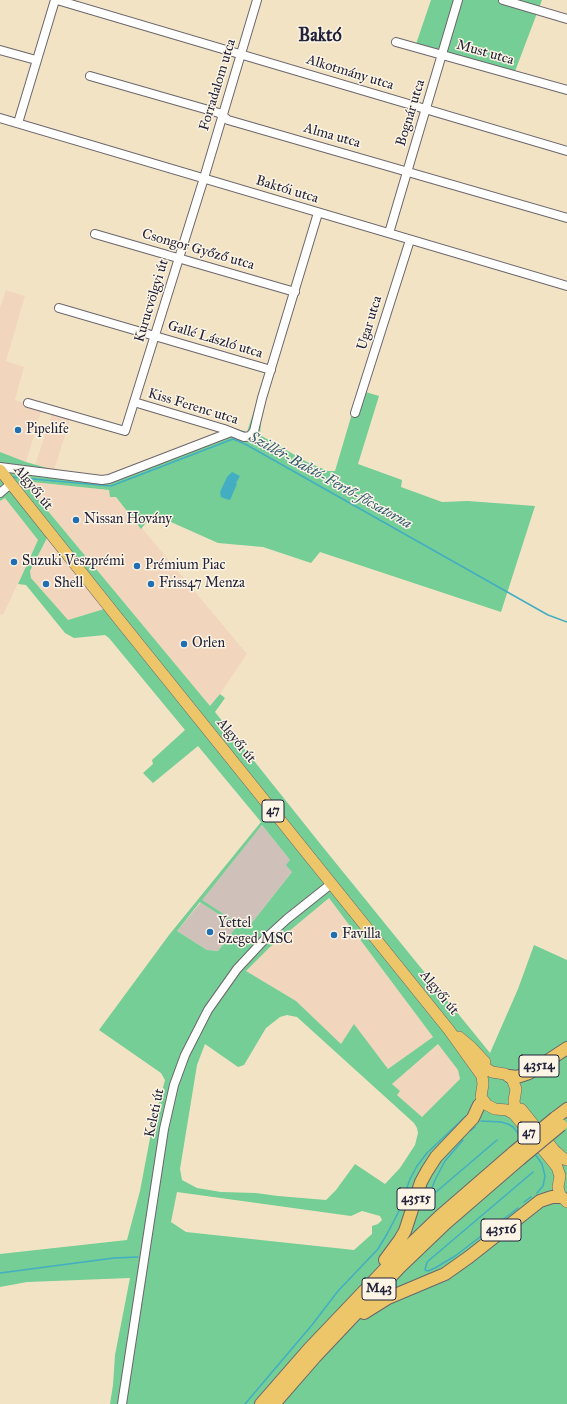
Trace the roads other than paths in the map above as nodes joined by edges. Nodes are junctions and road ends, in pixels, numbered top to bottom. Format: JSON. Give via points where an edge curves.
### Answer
{"nodes":[{"id":1,"x":56,"y":0,"type":"edge"},
{"id":2,"x":257,"y":0,"type":"edge"},
{"id":3,"x":458,"y":0,"type":"edge"},
{"id":4,"x":503,"y":0,"type":"edge"},
{"id":5,"x":567,"y":19,"type":"edge"},
{"id":6,"x":396,"y":42,"type":"dead end"},
{"id":7,"x":0,"y":50,"type":"edge"},
{"id":8,"x":241,"y":54,"type":"junction"},
{"id":9,"x":442,"y":54,"type":"junction"},
{"id":10,"x":36,"y":60,"type":"junction"},
{"id":11,"x":90,"y":76,"type":"dead end"},
{"id":12,"x":567,"y":90,"type":"edge"},
{"id":13,"x":426,"y":109,"type":"junction"},
{"id":14,"x":222,"y":116,"type":"junction"},
{"id":15,"x":0,"y":118,"type":"edge"},
{"id":16,"x":18,"y":123,"type":"junction"},
{"id":17,"x":567,"y":151,"type":"edge"},
{"id":18,"x":407,"y":171,"type":"junction"},
{"id":19,"x":204,"y":178,"type":"junction"},
{"id":20,"x":318,"y":213,"type":"junction"},
{"id":21,"x":567,"y":218,"type":"edge"},
{"id":22,"x":389,"y":233,"type":"junction"},
{"id":23,"x":95,"y":234,"type":"dead end"},
{"id":24,"x":410,"y":240,"type":"junction"},
{"id":25,"x":179,"y":258,"type":"junction"},
{"id":26,"x":567,"y":286,"type":"edge"},
{"id":27,"x":295,"y":292,"type":"junction"},
{"id":28,"x":59,"y":308,"type":"dead end"},
{"id":29,"x":155,"y":336,"type":"junction"},
{"id":30,"x":271,"y":370,"type":"junction"},
{"id":31,"x":134,"y":402,"type":"junction"},
{"id":32,"x":28,"y":403,"type":"dead end"},
{"id":33,"x":355,"y":413,"type":"dead end"},
{"id":34,"x":231,"y":432,"type":"junction"},
{"id":35,"x":0,"y":470,"type":"edge"},
{"id":36,"x":11,"y":484,"type":"junction"},
{"id":37,"x":1,"y":491,"type":"edge"},
{"id":38,"x":331,"y":884,"type":"junction"},
{"id":39,"x":449,"y":1030,"type":"junction"},
{"id":40,"x":567,"y":1048,"type":"edge"},
{"id":41,"x":485,"y":1074,"type":"junction"},
{"id":42,"x":513,"y":1076,"type":"junction"},
{"id":43,"x":479,"y":1105,"type":"junction"},
{"id":44,"x":567,"y":1109,"type":"edge"},
{"id":45,"x":561,"y":1121,"type":"edge"},
{"id":46,"x":517,"y":1155,"type":"junction"},
{"id":47,"x":567,"y":1160,"type":"edge"},
{"id":48,"x":567,"y":1166,"type":"edge"},
{"id":49,"x":562,"y":1201,"type":"edge"},
{"id":50,"x":357,"y":1298,"type":"junction"},
{"id":51,"x":315,"y":1357,"type":"junction"},
{"id":52,"x":122,"y":1404,"type":"edge"},
{"id":53,"x":261,"y":1404,"type":"edge"},
{"id":54,"x":274,"y":1404,"type":"edge"}],
"edges":[{"from":1,"to":8,"type":"street","name":"Alkotmány utca"},
{"from":1,"to":10,"type":"street"},
{"from":2,"to":8,"type":"street","name":"Forradalom utca"},
{"from":3,"to":9,"type":"street","name":"Bognár utca"},
{"from":4,"to":5,"type":"street"},
{"from":6,"to":9,"type":"street","name":"Must utca"},
{"from":7,"to":10,"type":"street"},
{"from":8,"to":13,"type":"street","name":"Alkotmány utca"},
{"from":8,"to":14,"type":"street","name":"Forradalom utca"},
{"from":9,"to":12,"type":"street","name":"Must utca"},
{"from":9,"to":13,"type":"street","name":"Bognár utca"},
{"from":10,"to":16,"type":"street"},
{"from":11,"to":14,"type":"street","name":"Alma utca"},
{"from":13,"to":17,"type":"street","name":"Alkotmány utca"},
{"from":13,"to":18,"type":"street","name":"Bognár utca"},
{"from":14,"to":18,"type":"street","name":"Alma utca","via":[[228,120]]},
{"from":14,"to":19,"type":"street","name":"Forradalom utca"},
{"from":15,"to":16,"type":"street","name":"Baktói utca"},
{"from":16,"to":19,"type":"street","name":"Baktói utca"},
{"from":18,"to":21,"type":"street","name":"Alma utca"},
{"from":18,"to":22,"type":"street","name":"Bognár utca"},
{"from":19,"to":20,"type":"street","name":"Baktói utca"},
{"from":19,"to":25,"type":"street","name":"Kurucvölgyi út"},
{"from":20,"to":22,"type":"street","name":"Baktói utca"},
{"from":20,"to":27,"type":"street"},
{"from":22,"to":24,"type":"street","name":"Baktói utca"},
{"from":23,"to":25,"type":"street","name":"Csongor Győző utca"},
{"from":24,"to":26,"type":"street","name":"Baktói utca"},
{"from":24,"to":33,"type":"street","name":"Ugar utca"},
{"from":25,"to":27,"type":"street","name":"Csongor Győző utca"},
{"from":25,"to":29,"type":"street","name":"Kurucvölgyi út"},
{"from":27,"to":30,"type":"street"},
{"from":28,"to":29,"type":"street","name":"Gallé László utca"},
{"from":29,"to":30,"type":"street","name":"Gallé László utca"},
{"from":29,"to":31,"type":"street","name":"Kurucvölgyi út"},
{"from":30,"to":34,"type":"street","name":"Kiss Ferenc utca","via":[[254,431],[250,436],[244,437]]},
{"from":31,"to":32,"type":"street","name":"Kurucvölgyi út","via":[[125,431]]},
{"from":31,"to":34,"type":"street","name":"Kiss Ferenc utca"},
{"from":34,"to":35,"type":"street","via":[[109,479]]},
{"from":35,"to":36,"type":"main road","name":"Algyői út","number":"47"},
{"from":36,"to":37,"type":"street"},
{"from":36,"to":38,"type":"main road","name":"Algyői út","number":"47"},
{"from":38,"to":39,"type":"main road","name":"Algyői út","number":"47"},
{"from":38,"to":52,"type":"street","name":"Keleti út","via":[[287,919],[237,969],[208,1010],[185,1055],[165,1122]]},
{"from":39,"to":41,"type":"main road","number":"47","via":[[471,1047]]},
{"from":39,"to":41,"type":"main road","number":"47","via":[[479,1078]]},
{"from":40,"to":42,"type":"highway","number":"43514","via":[[529,1073]]},
{"from":41,"to":42,"type":"main road","number":"47","via":[[492,1066],[507,1070]]},
{"from":41,"to":43,"type":"main road","via":[[476,1090]]},
{"from":41,"to":49,"type":"main road","number":"47","via":[[481,1096],[486,1106],[514,1114],[557,1167]]},
{"from":42,"to":47,"type":"main road","number":"47","via":[[520,1084],[519,1102],[522,1110],[554,1150]]},
{"from":42,"to":48,"type":"main road","number":"47","via":[[516,1089],[515,1107],[559,1161]]},
{"from":43,"to":49,"type":"main road","number":"47","via":[[487,1112],[510,1116],[522,1129],[554,1170],[553,1185]]},
{"from":43,"to":50,"type":"highway","number":"43515","via":[[473,1118],[436,1157],[427,1171],[405,1231]]},
{"from":44,"to":45,"type":"highway","number":"M43"},
{"from":45,"to":46,"type":"highway","number":"M43","bridge":true},
{"from":46,"to":50,"type":"highway","number":"M43","via":[[439,1217]]},
{"from":46,"to":51,"type":"highway","number":"M43","via":[[412,1256]]},
{"from":49,"to":51,"type":"highway","number":"43516","via":[[540,1201],[445,1274],[376,1304]]},
{"from":50,"to":53,"type":"highway","number":"M43"},
{"from":51,"to":54,"type":"highway","number":"M43"}]}
